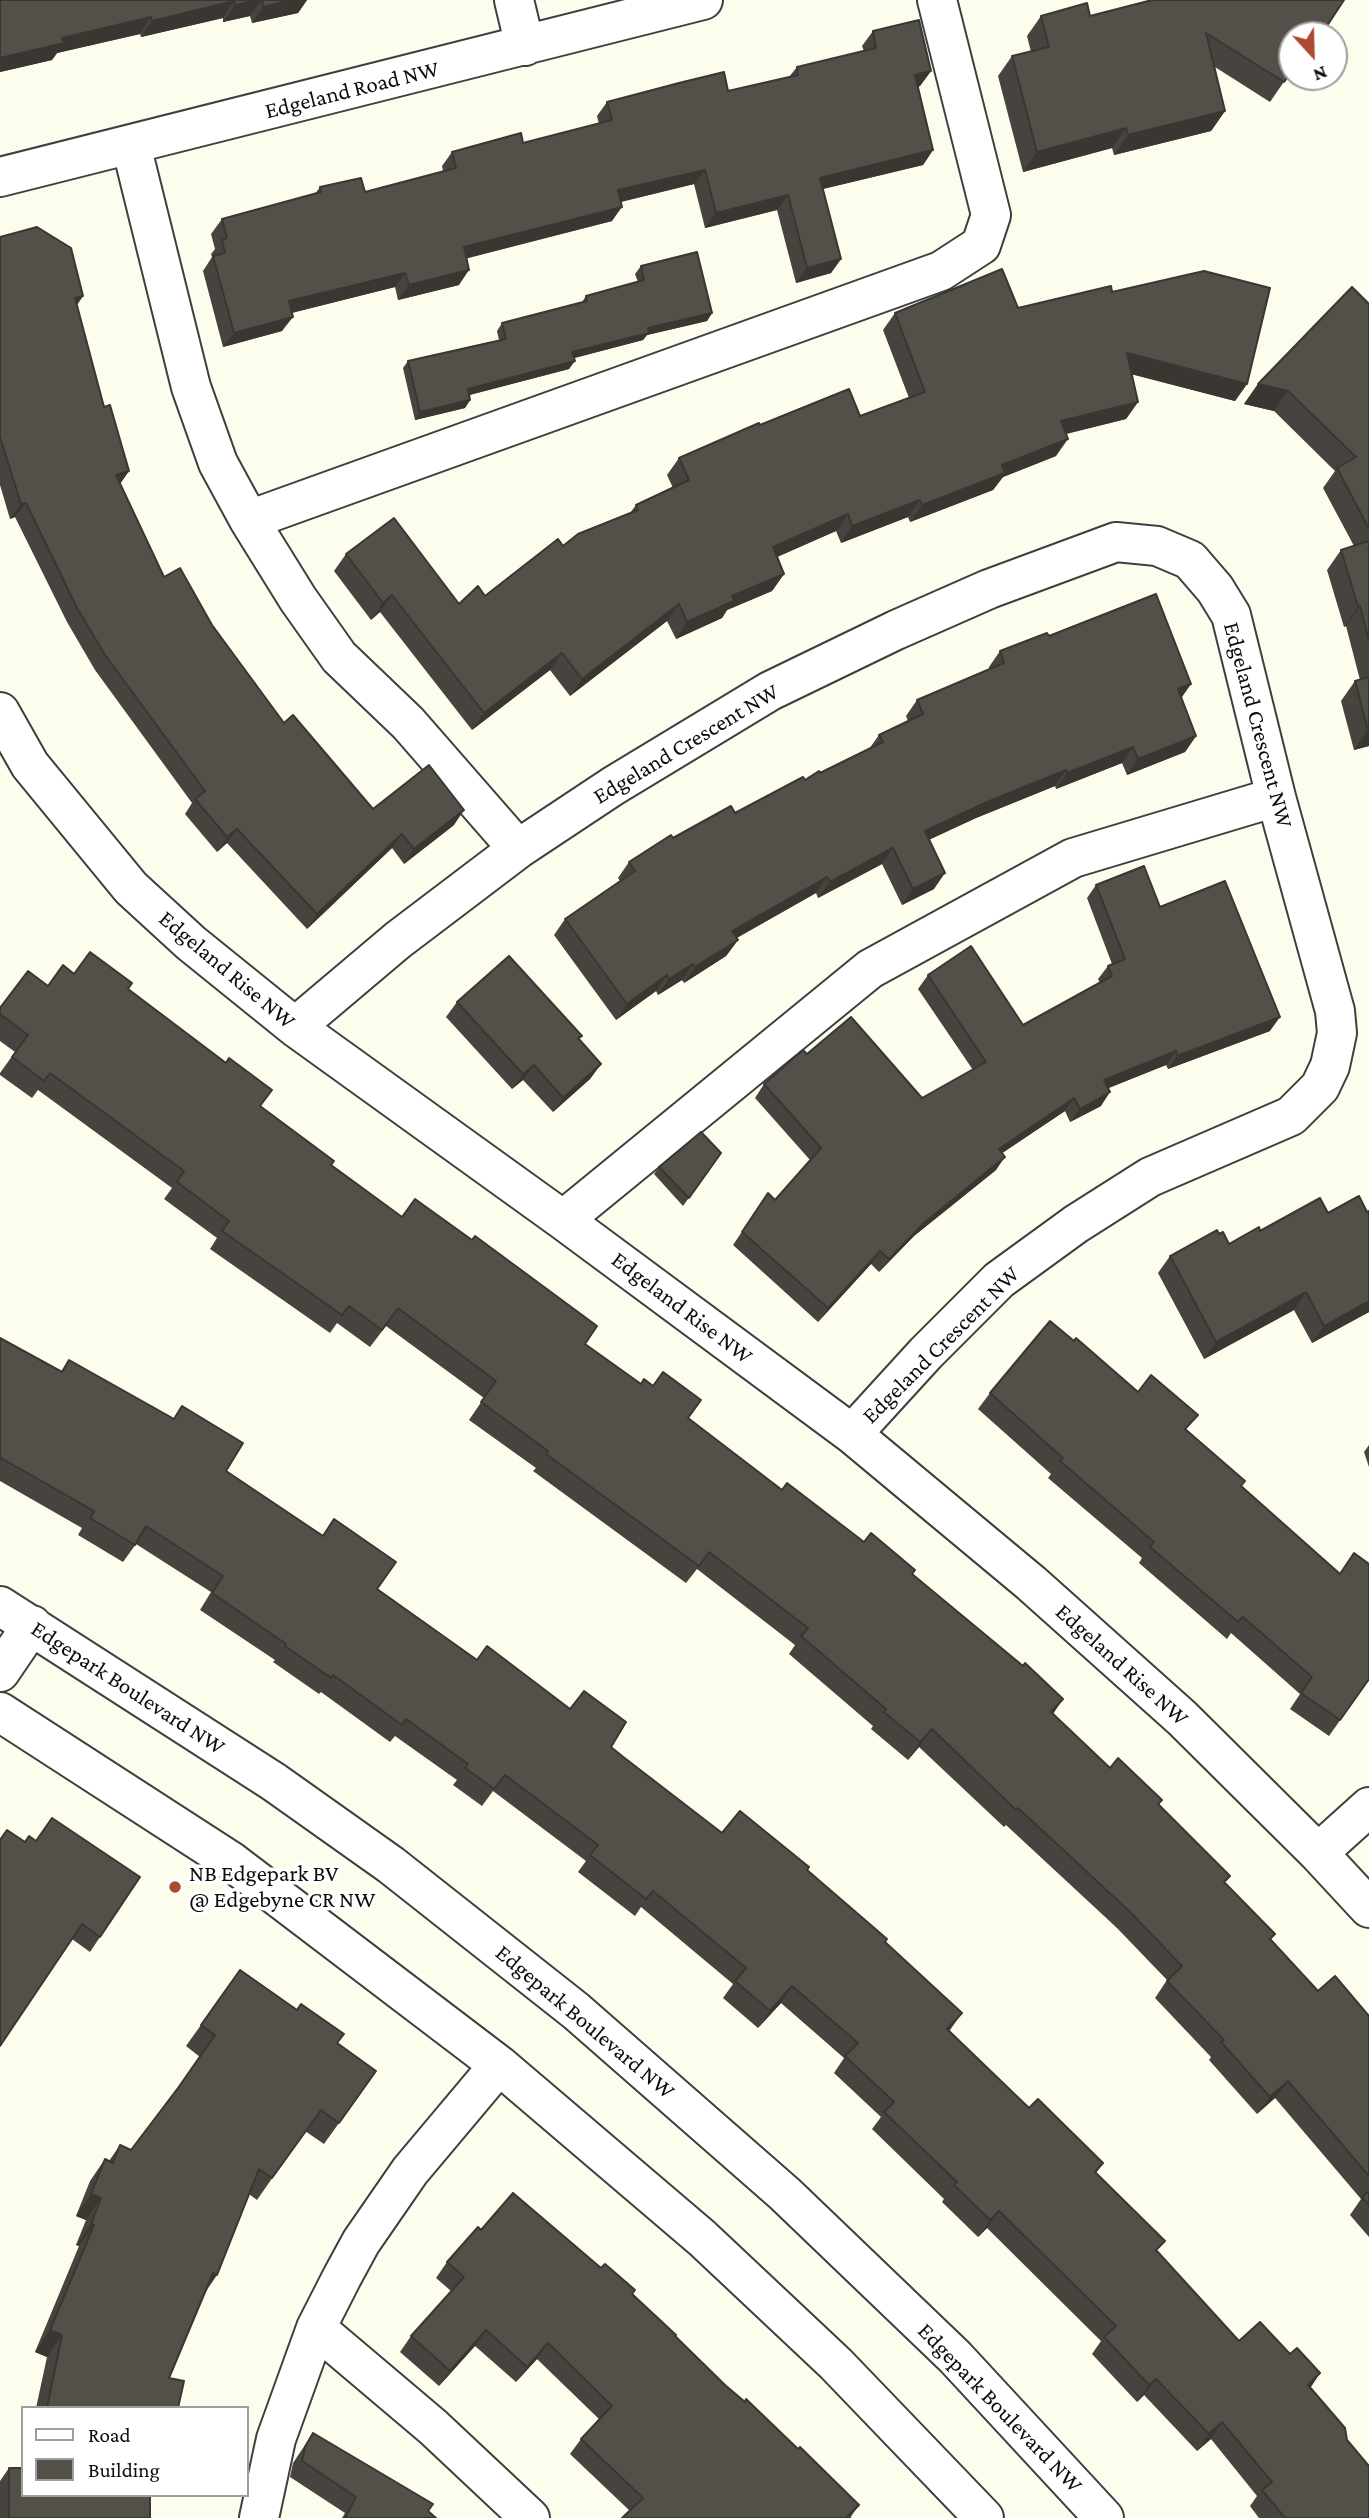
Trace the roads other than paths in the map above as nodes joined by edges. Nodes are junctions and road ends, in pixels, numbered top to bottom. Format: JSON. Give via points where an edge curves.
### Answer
{"nodes":[{"id":1,"x":514,"y":0,"type":"edge"},
{"id":2,"x":703,"y":0,"type":"edge"},
{"id":3,"x":937,"y":0,"type":"edge"},
{"id":4,"x":525,"y":46,"type":"junction"},
{"id":5,"x":131,"y":145,"type":"junction"},
{"id":6,"x":0,"y":177,"type":"edge"},
{"id":7,"x":249,"y":520,"type":"junction"},
{"id":8,"x":0,"y":712,"type":"edge"},
{"id":9,"x":1276,"y":797,"type":"junction"},
{"id":10,"x":518,"y":849,"type":"junction"},
{"id":11,"x":295,"y":1027,"type":"junction"},
{"id":12,"x":563,"y":1220,"type":"junction"},
{"id":13,"x":852,"y":1434,"type":"junction"},
{"id":14,"x":16,"y":1616,"type":"edge"},
{"id":15,"x":0,"y":1672,"type":"edge"},
{"id":16,"x":0,"y":1712,"type":"edge"},
{"id":17,"x":1369,"y":1807,"type":"edge"},
{"id":18,"x":1318,"y":1853,"type":"junction"},
{"id":19,"x":1369,"y":1908,"type":"edge"},
{"id":20,"x":499,"y":2065,"type":"junction"},
{"id":21,"x":316,"y":2328,"type":"junction"},
{"id":22,"x":258,"y":2518,"type":"edge"},
{"id":23,"x":530,"y":2518,"type":"edge"},
{"id":24,"x":984,"y":2518,"type":"edge"},
{"id":25,"x":1104,"y":2518,"type":"edge"}],
"edges":[{"from":1,"to":4,"type":"street"},
{"from":2,"to":4,"type":"street","name":"Edgeland Road NW"},
{"from":3,"to":7,"type":"street","via":[[991,215],[981,245],[941,271]]},
{"from":4,"to":5,"type":"street","name":"Edgeland Road NW"},
{"from":5,"to":6,"type":"street","name":"Edgeland Road NW"},
{"from":5,"to":7,"type":"street","via":[[191,387],[218,463]]},
{"from":7,"to":10,"type":"street","via":[[339,657],[408,723]]},
{"from":8,"to":11,"type":"street","name":"Edgeland Rise NW","via":[[30,765],[131,888]]},
{"from":9,"to":10,"type":"street","name":"Edgeland Crescent NW","via":[[1231,615],[1215,589],[1190,560],[1157,546],[1115,542],[989,589],[770,691]]},
{"from":9,"to":12,"type":"street","via":[[1073,858],[870,969]]},
{"from":9,"to":13,"type":"street","name":"Edgeland Crescent NW","via":[[1335,1011],[1335,1049],[1320,1087],[1291,1116],[1150,1177],[999,1280]]},
{"from":10,"to":11,"type":"street","name":"Edgeland Crescent NW","via":[[398,940]]},
{"from":11,"to":12,"type":"street","name":"Edgeland Rise NW"},
{"from":12,"to":13,"type":"street","name":"Edgeland Rise NW"},
{"from":13,"to":18,"type":"street","name":"Edgeland Rise NW","via":[[1031,1583],[1182,1718]]},
{"from":14,"to":15,"type":"street"},
{"from":14,"to":25,"type":"street","name":"Edgepark Boulevard NW","via":[[285,1789],[576,2011],[785,2194],[955,2357]]},
{"from":16,"to":20,"type":"street","via":[[232,1862]]},
{"from":17,"to":18,"type":"street"},
{"from":18,"to":19,"type":"street","name":"Edgeland Rise NW"},
{"from":20,"to":21,"type":"street","via":[[403,2181],[361,2242]]},
{"from":20,"to":24,"type":"street","via":[[702,2238],[836,2364]]},
{"from":21,"to":22,"type":"street","via":[[276,2439]]},
{"from":21,"to":23,"type":"street","via":[[433,2427]]}]}
